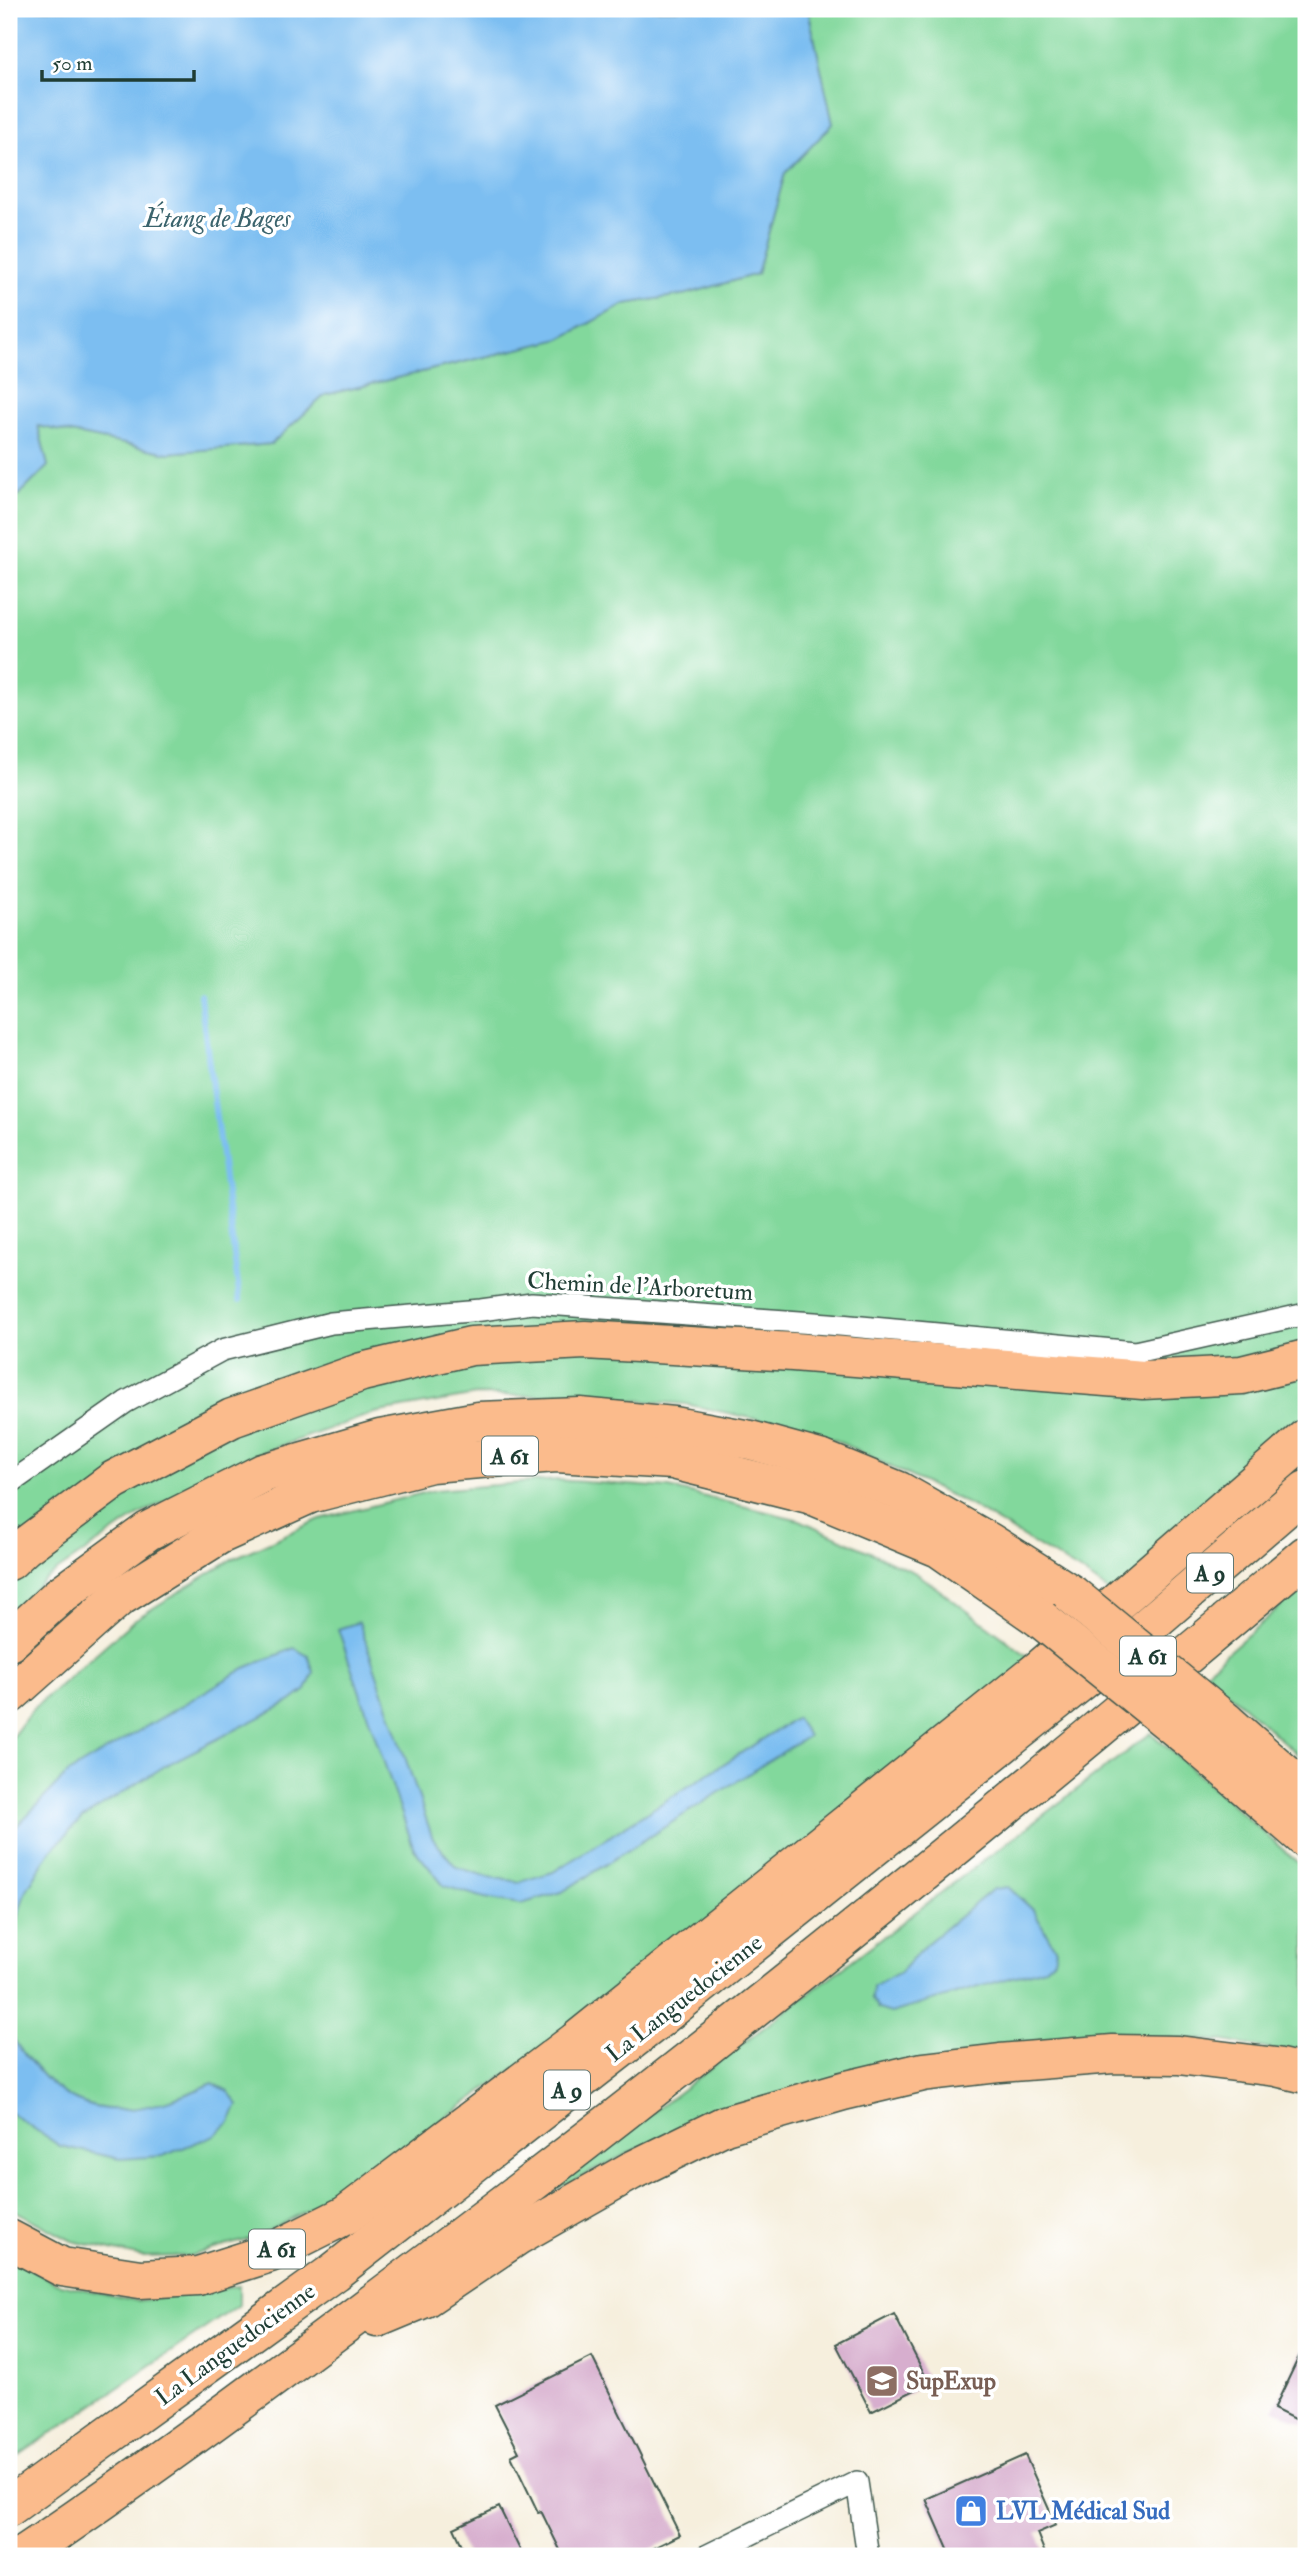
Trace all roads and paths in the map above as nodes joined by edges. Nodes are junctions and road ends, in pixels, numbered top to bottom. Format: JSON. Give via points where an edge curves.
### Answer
{"nodes":[{"id":1,"x":1306,"y":1314,"type":"edge"},
{"id":2,"x":1306,"y":1359,"type":"edge"},
{"id":3,"x":1306,"y":1438,"type":"edge"},
{"id":4,"x":9,"y":1484,"type":"edge"},
{"id":5,"x":1306,"y":1490,"type":"edge"},
{"id":6,"x":1306,"y":1555,"type":"edge"},
{"id":7,"x":9,"y":1561,"type":"edge"},
{"id":8,"x":9,"y":1642,"type":"edge"},
{"id":9,"x":9,"y":1695,"type":"edge"},
{"id":10,"x":1210,"y":1732,"type":"junction"},
{"id":11,"x":1306,"y":1793,"type":"edge"},
{"id":12,"x":1306,"y":1839,"type":"edge"},
{"id":13,"x":1306,"y":2074,"type":"edge"},
{"id":14,"x":9,"y":2238,"type":"edge"},
{"id":15,"x":323,"y":2341,"type":"junction"},
{"id":16,"x":9,"y":2507,"type":"edge"},
{"id":17,"x":22,"y":2556,"type":"edge"},
{"id":18,"x":706,"y":2556,"type":"edge"},
{"id":19,"x":867,"y":2556,"type":"edge"}],
"edges":[{"from":1,"to":4,"type":"street","name":"Chemin de l'Arboretum","via":[[1135,1352],[532,1303],[331,1323],[222,1350],[126,1402]]},
{"from":2,"to":7,"type":"highway","via":[[1242,1375],[1143,1380],[585,1339],[471,1346],[362,1372],[232,1418],[114,1480]]},
{"from":3,"to":14,"type":"highway","number":"A 61","via":[[1040,1669],[575,2042],[346,2215],[270,2253],[198,2276],[140,2279],[62,2267]]},
{"from":5,"to":16,"type":"highway","name":"La Languedocienne","number":"A 9","via":[[1113,1657],[334,2273]]},
{"from":6,"to":15,"type":"highway","name":"La Languedocienne","number":"A 9","via":[[757,2010]]},
{"from":8,"to":10,"type":"highway","number":"A 61","bridge":true,"via":[[59,1596],[148,1531],[263,1473],[380,1439],[478,1421],[580,1417],[674,1426],[750,1440],[823,1460],[899,1491],[1071,1594]]},
{"from":9,"to":10,"type":"highway","number":"A 61","bridge":true,"via":[[118,1598],[219,1535],[310,1494],[430,1463],[544,1454],[673,1460],[810,1494],[939,1548]]},
{"from":10,"to":11,"type":"highway","number":"A 61"},
{"from":10,"to":12,"type":"highway","number":"A 61"},
{"from":13,"to":15,"type":"highway","via":[[1178,2055],[1113,2054],[922,2073],[843,2091],[725,2125],[631,2171],[517,2236],[425,2298]]},
{"from":15,"to":17,"type":"highway","name":"La Languedocienne","number":"A 9","via":[[131,2483]]},
{"from":18,"to":19,"type":"street","via":[[857,2482]]}]}
